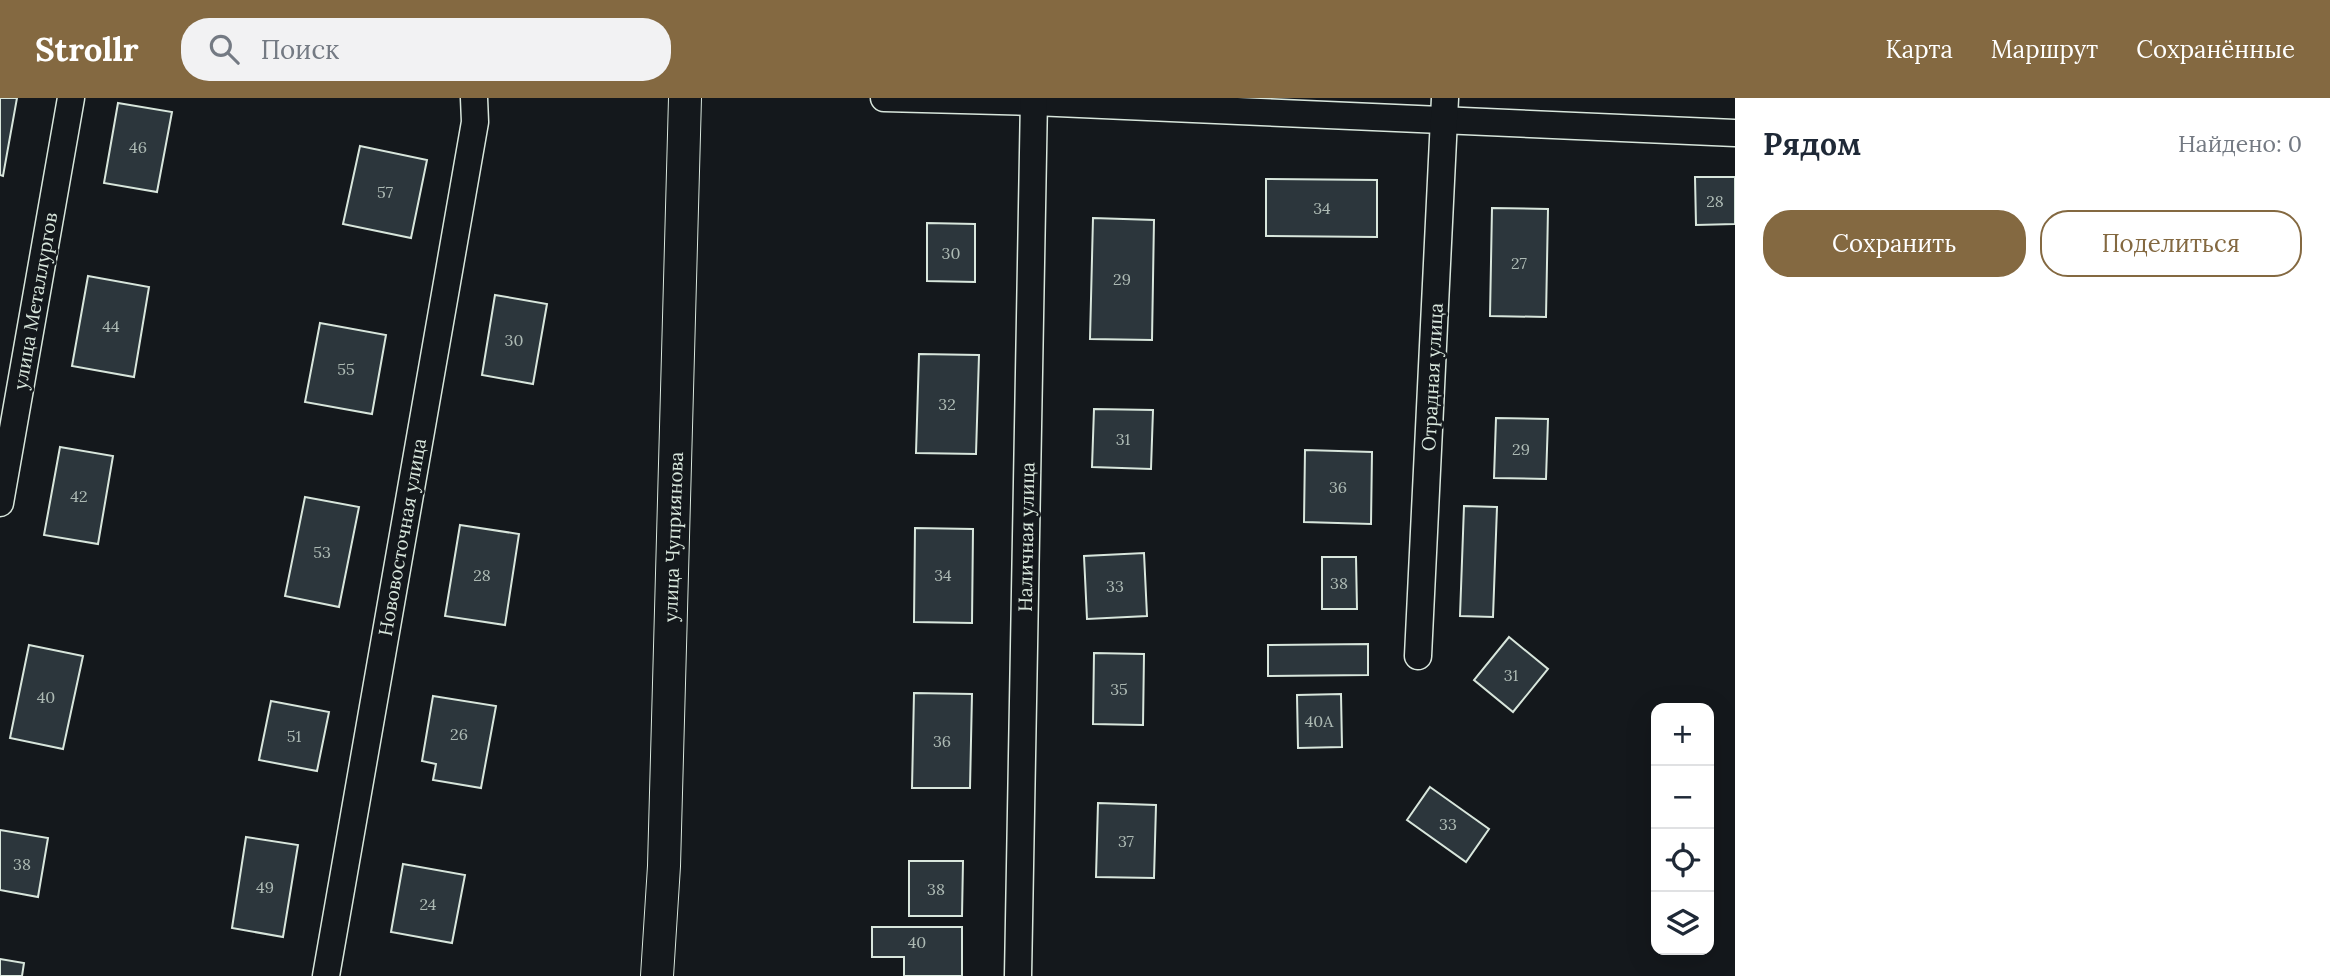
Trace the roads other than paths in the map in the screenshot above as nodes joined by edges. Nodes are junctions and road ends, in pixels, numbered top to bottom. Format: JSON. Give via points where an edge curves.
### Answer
{"nodes":[{"id":1,"x":71,"y":98,"type":"edge"},
{"id":2,"x":474,"y":98,"type":"edge"},
{"id":3,"x":685,"y":98,"type":"edge"},
{"id":4,"x":884,"y":98,"type":"edge"},
{"id":5,"x":1034,"y":100,"type":"edge"},
{"id":6,"x":1445,"y":109,"type":"edge"},
{"id":7,"x":1735,"y":133,"type":"edge"},
{"id":8,"x":0,"y":503,"type":"edge"},
{"id":9,"x":1418,"y":656,"type":"dead end"},
{"id":10,"x":326,"y":976,"type":"edge"},
{"id":11,"x":657,"y":976,"type":"edge"},
{"id":12,"x":1018,"y":976,"type":"edge"}],
"edges":[{"from":1,"to":8,"type":"street","name":"улица Металлургов"},
{"from":2,"to":10,"type":"street","name":"Нововосточная улица","via":[[475,122]]},
{"from":3,"to":11,"type":"street","name":"улица Чуприянова"},
{"from":4,"to":5,"type":"street"},
{"from":5,"to":6,"type":"street"},
{"from":5,"to":12,"type":"street","name":"Наличная улица"},
{"from":6,"to":7,"type":"street"},
{"from":6,"to":9,"type":"street","name":"Отрадная улица"}]}
